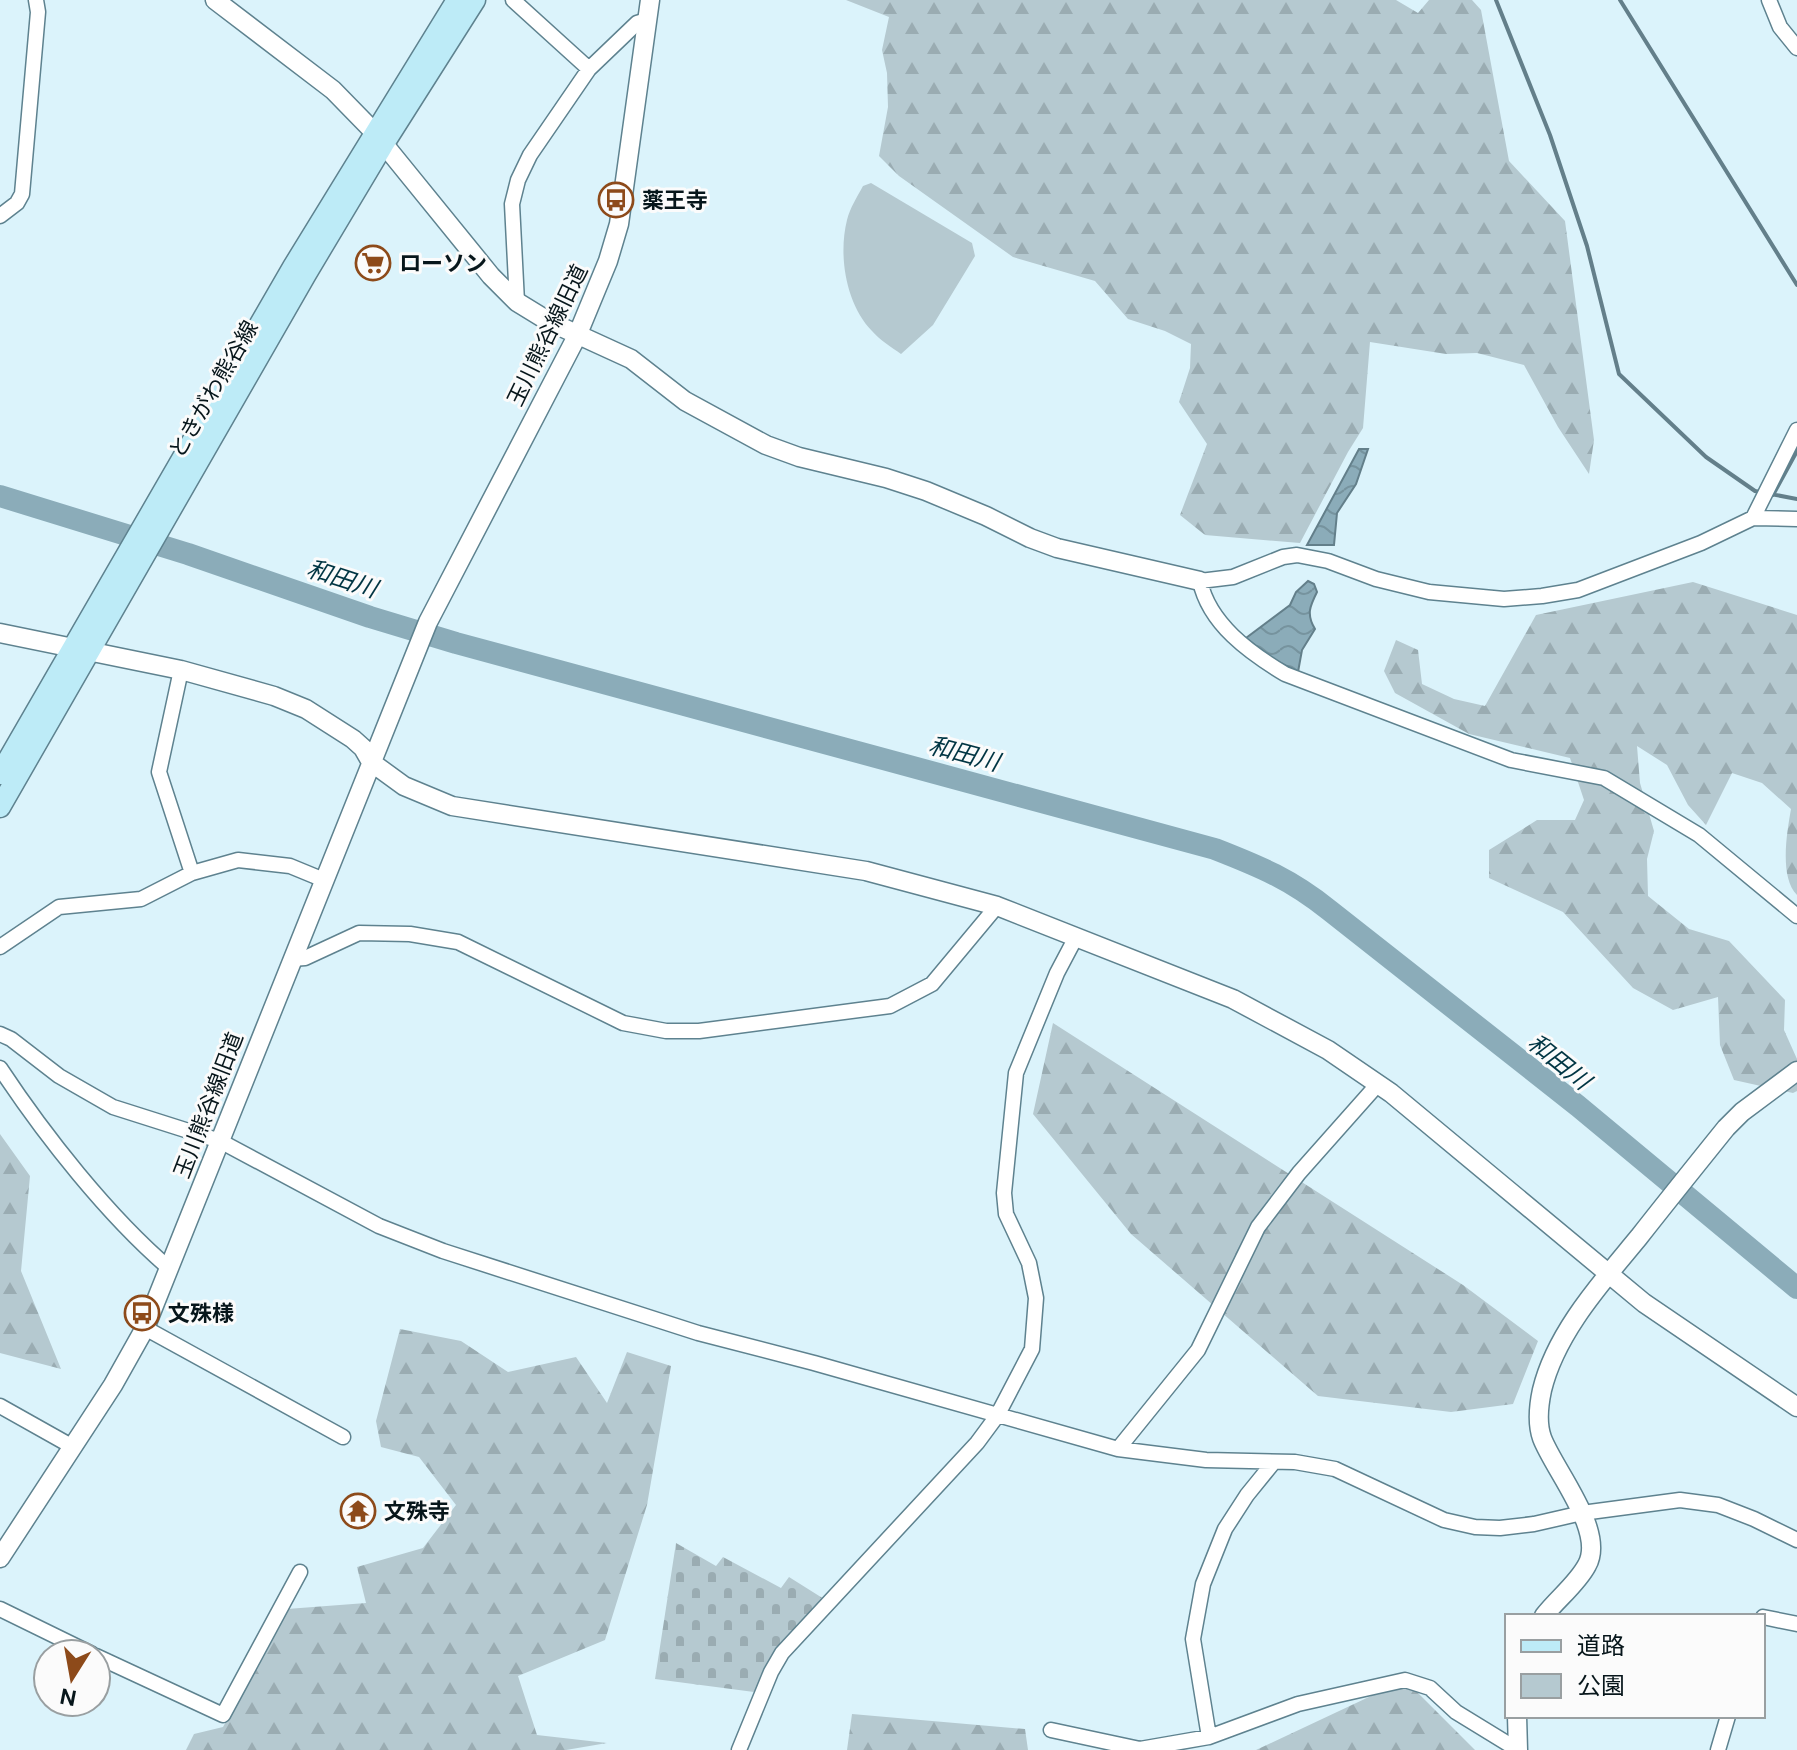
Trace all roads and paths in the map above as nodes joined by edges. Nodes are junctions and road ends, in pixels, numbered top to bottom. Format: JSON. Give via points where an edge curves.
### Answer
{"nodes":[{"id":1,"x":36,"y":0,"type":"edge"},
{"id":2,"x":215,"y":0,"type":"edge"},
{"id":3,"x":457,"y":0,"type":"edge"},
{"id":4,"x":475,"y":0,"type":"edge"},
{"id":5,"x":513,"y":0,"type":"edge"},
{"id":6,"x":650,"y":0,"type":"edge"},
{"id":7,"x":1769,"y":0,"type":"edge"},
{"id":8,"x":647,"y":20,"type":"junction"},
{"id":9,"x":1797,"y":48,"type":"edge"},
{"id":10,"x":589,"y":69,"type":"junction"},
{"id":11,"x":379,"y":138,"type":"junction"},
{"id":12,"x":0,"y":216,"type":"edge"},
{"id":13,"x":517,"y":302,"type":"junction"},
{"id":14,"x":577,"y":336,"type":"junction"},
{"id":15,"x":1797,"y":430,"type":"edge"},
{"id":16,"x":1753,"y":518,"type":"junction"},
{"id":17,"x":1797,"y":519,"type":"edge"},
{"id":18,"x":1200,"y":581,"type":"junction"},
{"id":19,"x":0,"y":633,"type":"edge"},
{"id":20,"x":81,"y":649,"type":"junction"},
{"id":21,"x":181,"y":670,"type":"junction"},
{"id":22,"x":371,"y":762,"type":"junction"},
{"id":23,"x":0,"y":774,"type":"edge"},
{"id":24,"x":0,"y":807,"type":"edge"},
{"id":25,"x":192,"y":873,"type":"junction"},
{"id":26,"x":324,"y":880,"type":"junction"},
{"id":27,"x":997,"y":906,"type":"junction"},
{"id":28,"x":1797,"y":916,"type":"edge"},
{"id":29,"x":1076,"y":937,"type":"junction"},
{"id":30,"x":0,"y":947,"type":"edge"},
{"id":31,"x":292,"y":959,"type":"junction"},
{"id":32,"x":0,"y":1034,"type":"edge"},
{"id":33,"x":0,"y":1068,"type":"edge"},
{"id":34,"x":1797,"y":1071,"type":"edge"},
{"id":35,"x":1378,"y":1084,"type":"junction"},
{"id":36,"x":220,"y":1141,"type":"junction"},
{"id":37,"x":170,"y":1269,"type":"junction"},
{"id":38,"x":1609,"y":1273,"type":"junction"},
{"id":39,"x":145,"y":1328,"type":"junction"},
{"id":40,"x":0,"y":1406,"type":"edge"},
{"id":41,"x":1797,"y":1407,"type":"edge"},
{"id":42,"x":997,"y":1416,"type":"junction"},
{"id":43,"x":343,"y":1437,"type":"dead end"},
{"id":44,"x":73,"y":1447,"type":"junction"},
{"id":45,"x":1118,"y":1449,"type":"junction"},
{"id":46,"x":1273,"y":1463,"type":"junction"},
{"id":47,"x":1582,"y":1513,"type":"junction"},
{"id":48,"x":1797,"y":1540,"type":"edge"},
{"id":49,"x":0,"y":1558,"type":"edge"},
{"id":50,"x":300,"y":1572,"type":"dead end"},
{"id":51,"x":0,"y":1609,"type":"edge"},
{"id":52,"x":1546,"y":1614,"type":"edge"},
{"id":53,"x":1765,"y":1617,"type":"edge"},
{"id":54,"x":1797,"y":1624,"type":"edge"},
{"id":55,"x":59,"y":1638,"type":"edge"},
{"id":56,"x":112,"y":1663,"type":"edge"},
{"id":57,"x":1517,"y":1718,"type":"edge"},
{"id":58,"x":1727,"y":1718,"type":"edge"},
{"id":59,"x":1051,"y":1730,"type":"dead end"},
{"id":60,"x":1209,"y":1737,"type":"junction"},
{"id":61,"x":739,"y":1750,"type":"edge"},
{"id":62,"x":1518,"y":1750,"type":"edge"},
{"id":63,"x":1718,"y":1750,"type":"edge"}],
"edges":[{"from":1,"to":12,"type":"street","via":[[22,194]]},
{"from":2,"to":11,"type":"street","via":[[300,62]]},
{"from":3,"to":11,"type":"main road","name":"ときがわ熊谷線"},
{"from":4,"to":11,"type":"main road","name":"ときがわ熊谷線"},
{"from":5,"to":10,"type":"street"},
{"from":6,"to":8,"type":"street","name":"玉川熊谷線旧道"},
{"from":7,"to":9,"type":"street","via":[[1780,27]]},
{"from":8,"to":10,"type":"street","via":[[637,23]]},
{"from":8,"to":14,"type":"street","name":"玉川熊谷線旧道","via":[[619,224]]},
{"from":10,"to":13,"type":"street","via":[[518,180],[512,204]]},
{"from":11,"to":13,"type":"street"},
{"from":11,"to":20,"type":"main road","name":"ときがわ熊谷線"},
{"from":13,"to":14,"type":"street"},
{"from":14,"to":18,"type":"street","via":[[631,359],[685,401],[766,445],[926,491],[1057,548]]},
{"from":14,"to":22,"type":"street","name":"玉川熊谷線旧道","via":[[428,622]]},
{"from":15,"to":16,"type":"street"},
{"from":16,"to":17,"type":"street"},
{"from":16,"to":18,"type":"street","via":[[1578,590],[1542,596],[1504,599],[1429,592],[1297,555],[1233,577]]},
{"from":18,"to":28,"type":"street","via":[[1210,609],[1237,640],[1285,674],[1511,760],[1604,778],[1699,835]]},
{"from":19,"to":20,"type":"street"},
{"from":20,"to":21,"type":"street"},
{"from":20,"to":23,"type":"main road","name":"ときがわ熊谷線"},
{"from":20,"to":24,"type":"main road","name":"ときがわ熊谷線"},
{"from":21,"to":22,"type":"street","via":[[306,709],[353,739]]},
{"from":21,"to":25,"type":"street","via":[[159,772]]},
{"from":22,"to":26,"type":"street","name":"玉川熊谷線旧道"},
{"from":22,"to":27,"type":"street","via":[[404,786],[452,806],[866,871]]},
{"from":25,"to":26,"type":"street","via":[[238,860],[290,866]]},
{"from":25,"to":30,"type":"street","via":[[141,899],[59,907]]},
{"from":26,"to":31,"type":"street","name":"玉川熊谷線旧道"},
{"from":27,"to":29,"type":"street"},
{"from":27,"to":31,"type":"street","via":[[932,984],[890,1006],[699,1031],[623,1023],[458,942],[359,933]]},
{"from":29,"to":35,"type":"street","via":[[1233,999],[1328,1050]]},
{"from":29,"to":42,"type":"street","via":[[1016,1073],[1004,1193],[1006,1214],[1029,1263],[1035,1332],[1026,1363]]},
{"from":31,"to":36,"type":"street","name":"玉川熊谷線旧道"},
{"from":32,"to":36,"type":"street","via":[[113,1107]]},
{"from":33,"to":37,"type":"street","via":[[26,1108],[116,1216]]},
{"from":34,"to":38,"type":"street","via":[[1726,1128]]},
{"from":35,"to":38,"type":"street"},
{"from":35,"to":45,"type":"street","via":[[1258,1227],[1198,1350]]},
{"from":36,"to":37,"type":"street","name":"玉川熊谷線旧道"},
{"from":36,"to":42,"type":"street","via":[[379,1226],[443,1251],[698,1333]]},
{"from":37,"to":39,"type":"street","name":"玉川熊谷線旧道"},
{"from":38,"to":41,"type":"street","via":[[1691,1337]]},
{"from":38,"to":47,"type":"street","via":[[1557,1351],[1539,1410],[1541,1435]]},
{"from":39,"to":43,"type":"street"},
{"from":39,"to":44,"type":"street","name":"玉川熊谷線旧道"},
{"from":40,"to":44,"type":"street"},
{"from":42,"to":45,"type":"street"},
{"from":42,"to":61,"type":"street","via":[[782,1653]]},
{"from":44,"to":49,"type":"street","name":"玉川熊谷線旧道"},
{"from":45,"to":46,"type":"street"},
{"from":46,"to":47,"type":"street","via":[[1335,1469],[1444,1520],[1475,1527],[1534,1524]]},
{"from":46,"to":60,"type":"street","via":[[1225,1529],[1203,1584],[1193,1639]]},
{"from":47,"to":48,"type":"street","via":[[1680,1500],[1718,1505]]},
{"from":47,"to":52,"type":"street","via":[[1592,1543],[1588,1565]]},
{"from":50,"to":56,"type":"street","via":[[223,1715]]},
{"from":51,"to":55,"type":"street"},
{"from":53,"to":54,"type":"street"},
{"from":57,"to":62,"type":"street"},
{"from":58,"to":63,"type":"street"},
{"from":59,"to":60,"type":"street","via":[[1140,1749]]},
{"from":60,"to":62,"type":"street","via":[[1298,1704],[1405,1680],[1430,1688],[1456,1712]]}]}
